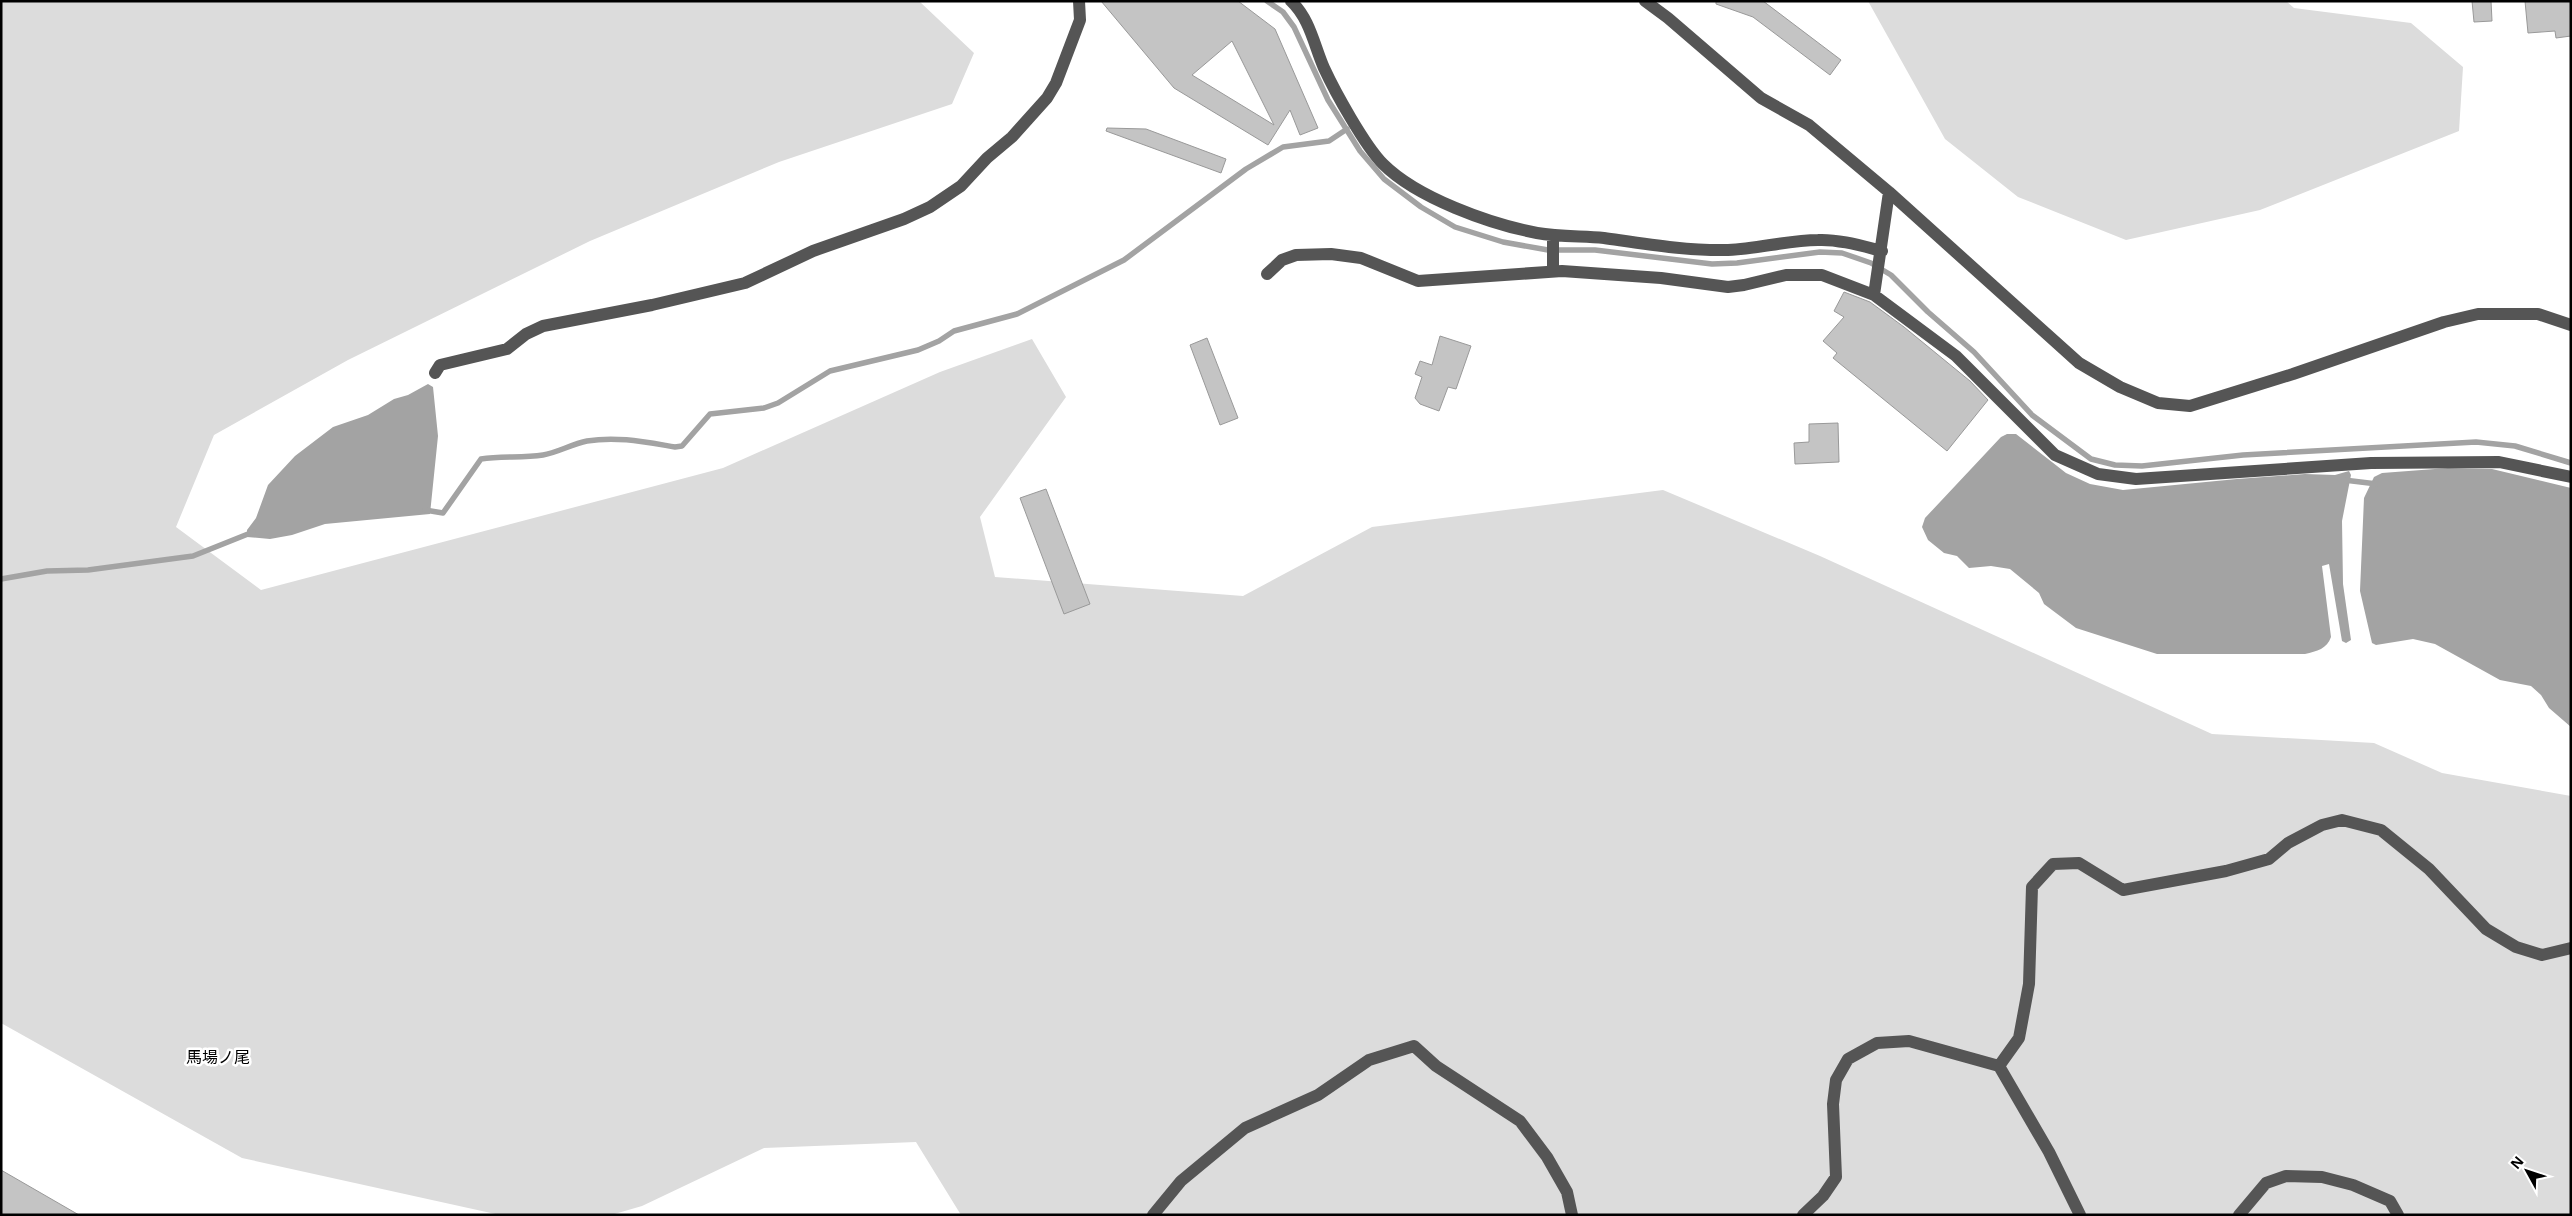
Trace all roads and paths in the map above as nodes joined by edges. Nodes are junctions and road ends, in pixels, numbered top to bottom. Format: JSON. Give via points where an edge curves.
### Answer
{"nodes":[{"id":1,"x":1078,"y":1,"type":"edge"},
{"id":2,"x":1291,"y":1,"type":"edge"},
{"id":3,"x":1645,"y":1,"type":"edge"},
{"id":4,"x":1889,"y":192,"type":"junction"},
{"id":5,"x":1553,"y":239,"type":"junction"},
{"id":6,"x":1881,"y":254,"type":"junction"},
{"id":7,"x":1553,"y":271,"type":"junction"},
{"id":8,"x":1267,"y":274,"type":"dead end"},
{"id":9,"x":1874,"y":296,"type":"junction"},
{"id":10,"x":2571,"y":325,"type":"edge"},
{"id":11,"x":435,"y":374,"type":"dead end"},
{"id":12,"x":2571,"y":477,"type":"edge"},
{"id":13,"x":2571,"y":948,"type":"edge"},
{"id":14,"x":1999,"y":1066,"type":"junction"},
{"id":15,"x":1153,"y":1215,"type":"edge"},
{"id":16,"x":1572,"y":1215,"type":"edge"},
{"id":17,"x":1803,"y":1215,"type":"edge"},
{"id":18,"x":2080,"y":1215,"type":"edge"},
{"id":19,"x":2239,"y":1215,"type":"edge"},
{"id":20,"x":2398,"y":1215,"type":"edge"}],
"edges":[{"from":1,"to":11,"type":"street","via":[[1080,20],[1047,98],[962,186],[930,207],[813,251],[745,284],[543,326],[526,334],[507,350],[440,365]]},
{"from":2,"to":5,"type":"street","via":[[1312,32],[1324,68],[1371,150],[1384,165],[1407,183],[1464,212]]},
{"from":3,"to":4,"type":"street","via":[[1761,98],[1809,125]]},
{"from":4,"to":6,"type":"street"},
{"from":4,"to":10,"type":"street","via":[[2079,363],[2120,387],[2158,403],[2190,406],[2444,322],[2478,314],[2538,314]]},
{"from":5,"to":6,"type":"street","via":[[1580,235],[1688,250],[1730,250],[1819,240]]},
{"from":5,"to":7,"type":"street"},
{"from":6,"to":9,"type":"street"},
{"from":7,"to":8,"type":"street","via":[[1418,281],[1361,258],[1305,254],[1282,260]]},
{"from":7,"to":9,"type":"street","via":[[1661,278],[1728,287],[1786,275],[1822,275]]},
{"from":9,"to":12,"type":"street","via":[[1956,356],[2055,454],[2098,474],[2136,479],[2372,463],[2498,462]]},
{"from":13,"to":14,"type":"street","via":[[2542,955],[2516,947],[2486,929],[2429,870],[2382,830],[2342,820],[2322,824],[2288,843],[2269,859],[2226,871],[2123,890],[2080,863],[2053,864],[2032,888],[2028,984],[2019,1038]]},
{"from":14,"to":17,"type":"street","via":[[1909,1041],[1877,1043],[1848,1060],[1836,1080],[1833,1104],[1836,1177],[1823,1196]]},
{"from":14,"to":18,"type":"street","via":[[2049,1152]]},
{"from":15,"to":16,"type":"street","via":[[1181,1181],[1246,1128],[1318,1095],[1369,1060],[1414,1046],[1436,1066],[1520,1121],[1547,1157],[1567,1192]]},
{"from":19,"to":20,"type":"street","via":[[2266,1183],[2286,1176],[2322,1177],[2353,1185],[2390,1201]]}]}
